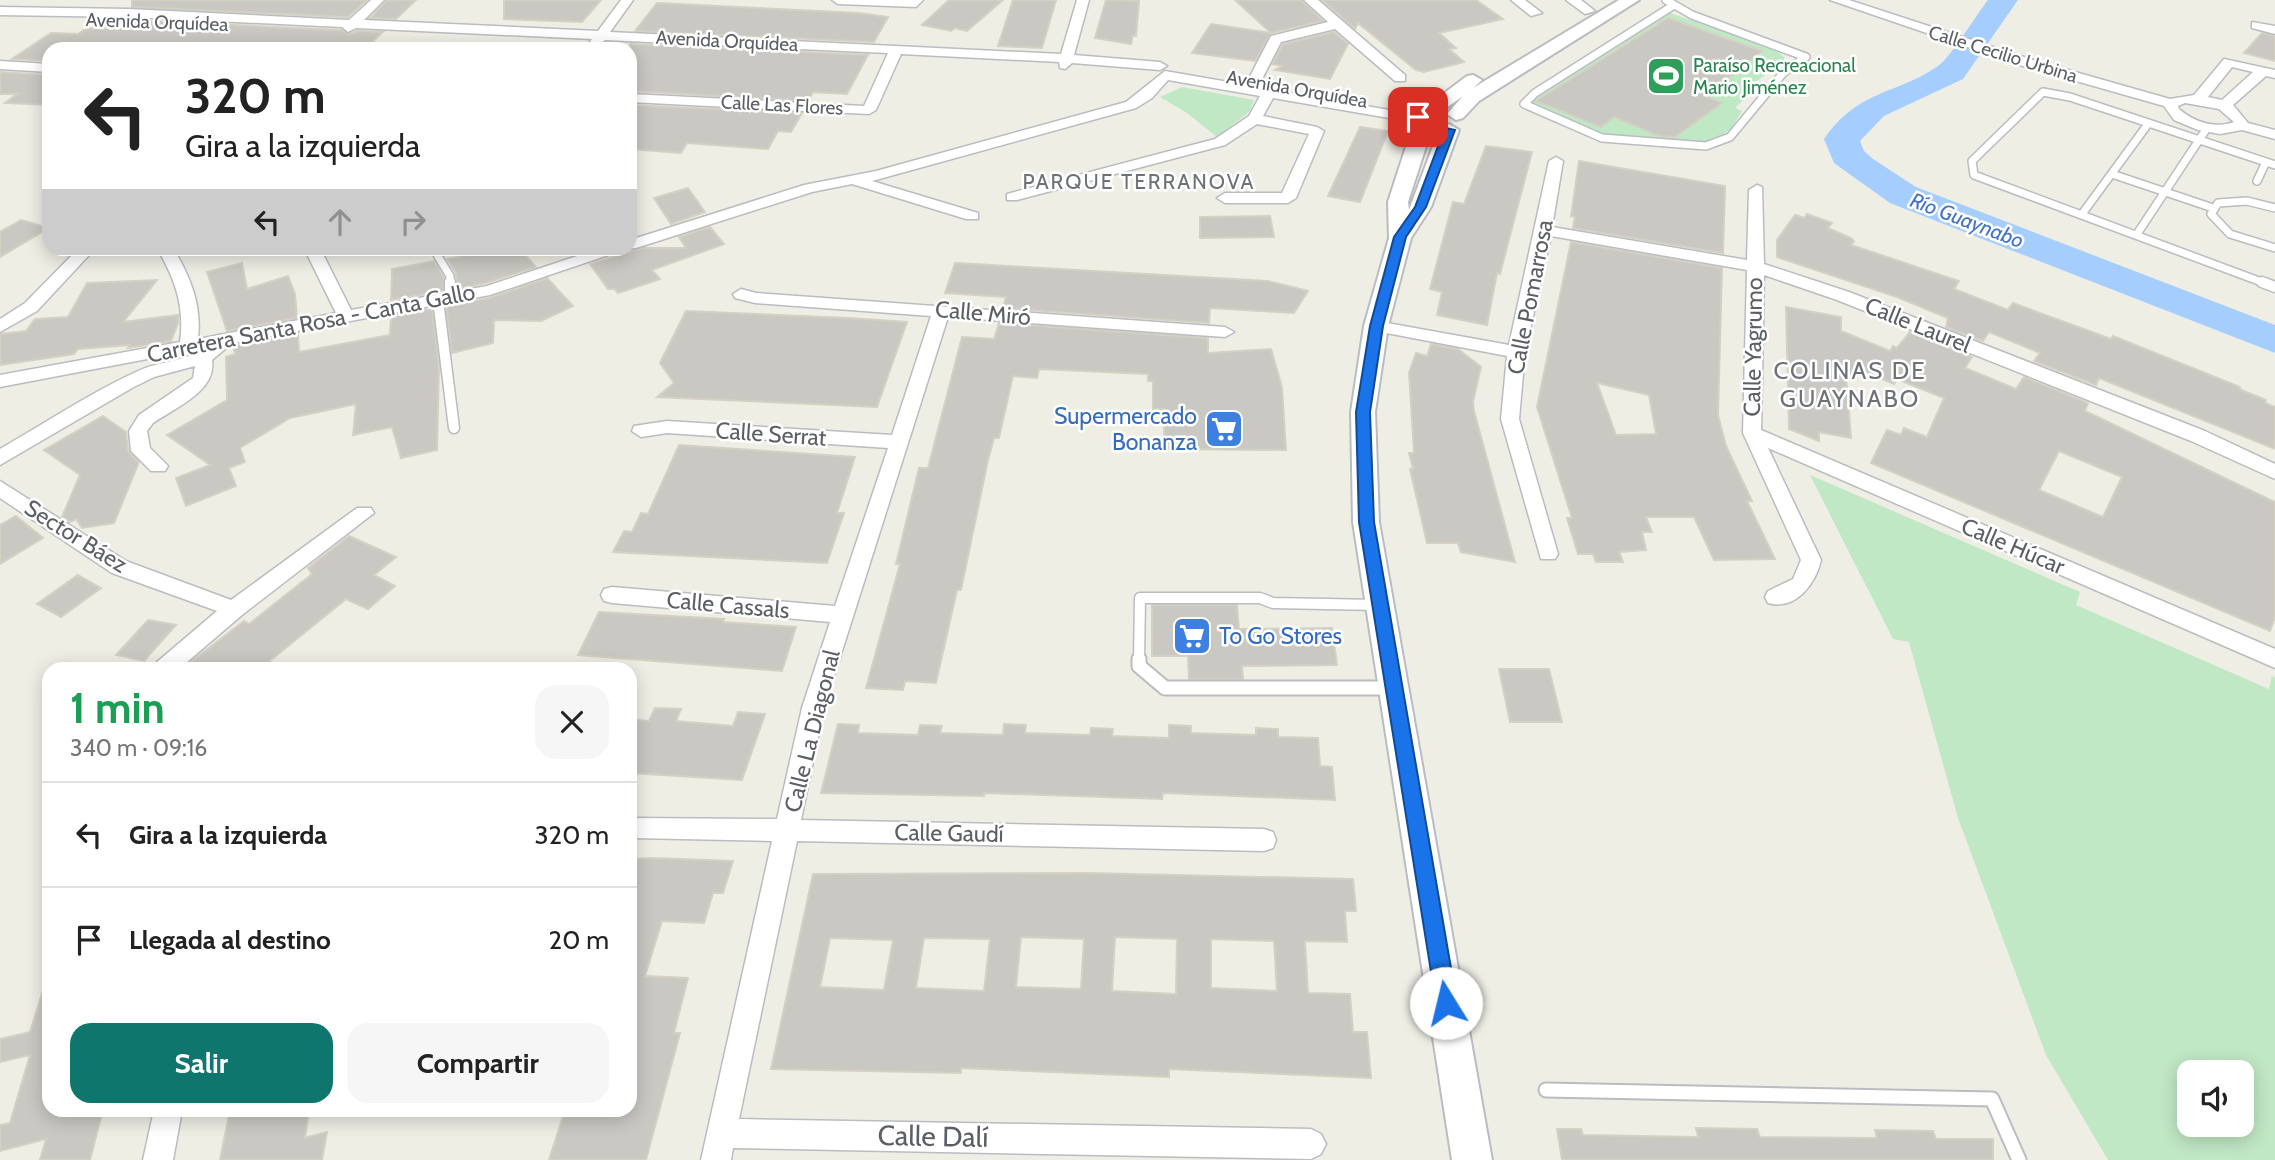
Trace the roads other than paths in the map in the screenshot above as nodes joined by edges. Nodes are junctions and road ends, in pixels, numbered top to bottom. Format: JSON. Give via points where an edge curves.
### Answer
{"nodes":[{"id":1,"x":105,"y":0,"type":"edge"},
{"id":2,"x":378,"y":0,"type":"edge"},
{"id":3,"x":627,"y":0,"type":"edge"},
{"id":4,"x":838,"y":0,"type":"edge"},
{"id":5,"x":1083,"y":0,"type":"edge"},
{"id":6,"x":1310,"y":0,"type":"edge"},
{"id":7,"x":1517,"y":0,"type":"edge"},
{"id":8,"x":1572,"y":0,"type":"edge"},
{"id":9,"x":1608,"y":0,"type":"edge"},
{"id":10,"x":1631,"y":0,"type":"edge"},
{"id":11,"x":1666,"y":0,"type":"edge"},
{"id":12,"x":1836,"y":0,"type":"edge"},
{"id":13,"x":916,"y":2,"type":"edge"},
{"id":14,"x":1674,"y":5,"type":"junction"},
{"id":15,"x":0,"y":11,"type":"edge"},
{"id":16,"x":1589,"y":11,"type":"junction"},
{"id":17,"x":1535,"y":13,"type":"dead end"},
{"id":18,"x":89,"y":16,"type":"junction"},
{"id":19,"x":0,"y":18,"type":"edge"},
{"id":20,"x":1338,"y":24,"type":"junction"},
{"id":21,"x":2257,"y":25,"type":"dead end"},
{"id":22,"x":349,"y":27,"type":"junction"},
{"id":23,"x":2275,"y":30,"type":"edge"},
{"id":24,"x":599,"y":39,"type":"junction"},
{"id":25,"x":895,"y":53,"type":"junction"},
{"id":26,"x":1066,"y":62,"type":"junction"},
{"id":27,"x":0,"y":65,"type":"edge"},
{"id":28,"x":42,"y":68,"type":"edge"},
{"id":29,"x":1162,"y":70,"type":"junction"},
{"id":30,"x":2269,"y":72,"type":"edge"},
{"id":31,"x":1400,"y":78,"type":"dead end"},
{"id":32,"x":1254,"y":82,"type":"junction"},
{"id":33,"x":1269,"y":92,"type":"junction"},
{"id":34,"x":1289,"y":96,"type":"junction"},
{"id":35,"x":637,"y":98,"type":"edge"},
{"id":36,"x":2202,"y":100,"type":"junction"},
{"id":37,"x":2171,"y":104,"type":"junction"},
{"id":38,"x":2224,"y":106,"type":"junction"},
{"id":39,"x":1424,"y":116,"type":"junction"},
{"id":40,"x":1255,"y":119,"type":"junction"},
{"id":41,"x":1453,"y":122,"type":"junction"},
{"id":42,"x":1274,"y":123,"type":"junction"},
{"id":43,"x":2148,"y":124,"type":"junction"},
{"id":44,"x":2239,"y":125,"type":"junction"},
{"id":45,"x":2204,"y":134,"type":"junction"},
{"id":46,"x":2275,"y":135,"type":"edge"},
{"id":47,"x":1556,"y":161,"type":"dead end"},
{"id":48,"x":2266,"y":162,"type":"junction"},
{"id":49,"x":2275,"y":165,"type":"edge"},
{"id":50,"x":2112,"y":174,"type":"junction"},
{"id":51,"x":852,"y":178,"type":"junction"},
{"id":52,"x":2257,"y":181,"type":"dead end"},
{"id":53,"x":1757,"y":190,"type":"dead end"},
{"id":54,"x":2165,"y":191,"type":"junction"},
{"id":55,"x":1012,"y":197,"type":"dead end"},
{"id":56,"x":1225,"y":198,"type":"dead end"},
{"id":57,"x":2213,"y":208,"type":"junction"},
{"id":58,"x":2275,"y":208,"type":"edge"},
{"id":59,"x":2082,"y":215,"type":"junction"},
{"id":60,"x":972,"y":216,"type":"dead end"},
{"id":61,"x":1544,"y":230,"type":"junction"},
{"id":62,"x":2137,"y":234,"type":"junction"},
{"id":63,"x":1400,"y":237,"type":"junction"},
{"id":64,"x":637,"y":243,"type":"edge"},
{"id":65,"x":2275,"y":248,"type":"edge"},
{"id":66,"x":80,"y":256,"type":"edge"},
{"id":67,"x":170,"y":256,"type":"edge"},
{"id":68,"x":316,"y":256,"type":"edge"},
{"id":69,"x":438,"y":256,"type":"edge"},
{"id":70,"x":594,"y":256,"type":"edge"},
{"id":71,"x":1754,"y":266,"type":"junction"},
{"id":72,"x":2275,"y":287,"type":"edge"},
{"id":73,"x":741,"y":294,"type":"dead end"},
{"id":74,"x":444,"y":298,"type":"junction"},
{"id":75,"x":942,"y":310,"type":"junction"},
{"id":76,"x":346,"y":317,"type":"junction"},
{"id":77,"x":1376,"y":326,"type":"junction"},
{"id":78,"x":0,"y":327,"type":"edge"},
{"id":79,"x":1226,"y":332,"type":"dead end"},
{"id":80,"x":196,"y":352,"type":"junction"},
{"id":81,"x":1516,"y":352,"type":"junction"},
{"id":82,"x":0,"y":380,"type":"edge"},
{"id":83,"x":454,"y":428,"type":"dead end"},
{"id":84,"x":641,"y":431,"type":"dead end"},
{"id":85,"x":1752,"y":433,"type":"junction"},
{"id":86,"x":900,"y":442,"type":"junction"},
{"id":87,"x":0,"y":458,"type":"edge"},
{"id":88,"x":158,"y":466,"type":"dead end"},
{"id":89,"x":2275,"y":472,"type":"edge"},
{"id":90,"x":0,"y":488,"type":"edge"},
{"id":91,"x":364,"y":513,"type":"dead end"},
{"id":92,"x":1548,"y":554,"type":"dead end"},
{"id":93,"x":612,"y":595,"type":"dead end"},
{"id":94,"x":1776,"y":597,"type":"dead end"},
{"id":95,"x":1380,"y":605,"type":"junction"},
{"id":96,"x":234,"y":609,"type":"junction"},
{"id":97,"x":844,"y":615,"type":"junction"},
{"id":98,"x":2275,"y":659,"type":"edge"},
{"id":99,"x":172,"y":662,"type":"edge"},
{"id":100,"x":1394,"y":688,"type":"junction"},
{"id":101,"x":637,"y":827,"type":"edge"},
{"id":102,"x":787,"y":830,"type":"junction"},
{"id":103,"x":1264,"y":840,"type":"dead end"},
{"id":104,"x":1546,"y":1090,"type":"dead end"},
{"id":105,"x":167,"y":1117,"type":"edge"},
{"id":106,"x":1311,"y":1144,"type":"dead end"},
{"id":107,"x":719,"y":1147,"type":"edge"},
{"id":108,"x":158,"y":1160,"type":"edge"},
{"id":109,"x":1472,"y":1160,"type":"edge"},
{"id":110,"x":2020,"y":1160,"type":"edge"}],
"edges":[{"from":1,"to":18,"type":"street"},
{"from":2,"to":22,"type":"street"},
{"from":3,"to":24,"type":"street"},
{"from":4,"to":13,"type":"street"},
{"from":5,"to":26,"type":"street"},
{"from":6,"to":20,"type":"street"},
{"from":7,"to":17,"type":"street"},
{"from":8,"to":16,"type":"street"},
{"from":9,"to":16,"type":"street"},
{"from":10,"to":41,"type":"street","via":[[1472,97]]},
{"from":11,"to":14,"type":"lane"},
{"from":12,"to":37,"type":"street","name":"Calle Cecilio Urbina"},
{"from":14,"to":14,"type":"lane","via":[[1805,57],[1784,72],[1730,137],[1706,146],[1614,140],[1524,104]]},
{"from":15,"to":18,"type":"street","name":"Avenida Orquídea"},
{"from":16,"to":39,"type":"street","via":[[1452,92]]},
{"from":18,"to":19,"type":"street","name":"Avenida Orquídea"},
{"from":18,"to":22,"type":"street","name":"Avenida Orquídea"},
{"from":20,"to":31,"type":"street"},
{"from":20,"to":32,"type":"street","via":[[1276,39]]},
{"from":21,"to":23,"type":"street"},
{"from":22,"to":24,"type":"street","name":"Avenida Orquídea"},
{"from":24,"to":25,"type":"street","name":"Avenida Orquídea"},
{"from":25,"to":26,"type":"street","name":"Avenida Orquídea"},
{"from":25,"to":35,"type":"street","name":"Calle Las Flores","via":[[869,110]]},
{"from":26,"to":29,"type":"street","name":"Avenida Orquídea"},
{"from":27,"to":28,"type":"street"},
{"from":29,"to":32,"type":"street","name":"Avenida Orquídea"},
{"from":29,"to":33,"type":"street","name":"Avenida Orquídea"},
{"from":29,"to":51,"type":"street","via":[[1147,95],[1131,105],[878,175]]},
{"from":30,"to":36,"type":"street","via":[[2229,62],[2201,94]]},
{"from":30,"to":38,"type":"street"},
{"from":32,"to":39,"type":"street","name":"Avenida Orquídea"},
{"from":33,"to":34,"type":"street","name":"Avenida Orquídea"},
{"from":33,"to":40,"type":"street"},
{"from":34,"to":39,"type":"street","name":"Avenida Orquídea"},
{"from":34,"to":42,"type":"street"},
{"from":36,"to":37,"type":"street","name":"Calle Cecilio Urbina"},
{"from":36,"to":38,"type":"street","name":"Calle Cecilio Urbina"},
{"from":37,"to":45,"type":"street","name":"Calle Cecilio Urbina","via":[[2178,117]]},
{"from":38,"to":44,"type":"street","via":[[2239,117]]},
{"from":39,"to":41,"type":"street"},
{"from":39,"to":63,"type":"street","via":[[1398,202]]},
{"from":40,"to":42,"type":"street"},
{"from":40,"to":55,"type":"street","via":[[1220,142]]},
{"from":41,"to":63,"type":"street","via":[[1420,207]]},
{"from":42,"to":56,"type":"street","via":[[1317,131],[1288,198]]},
{"from":43,"to":45,"type":"lane"},
{"from":43,"to":50,"type":"lane"},
{"from":43,"to":59,"type":"lane","via":[[2043,92],[1972,161],[1974,175]]},
{"from":44,"to":45,"type":"street","name":"Calle Cecilio Urbina"},
{"from":44,"to":46,"type":"street","name":"Calle Cecilio Urbina"},
{"from":45,"to":48,"type":"lane"},
{"from":45,"to":54,"type":"lane"},
{"from":47,"to":61,"type":"street","name":"Calle Pomarrosa"},
{"from":48,"to":49,"type":"lane"},
{"from":48,"to":52,"type":"lane"},
{"from":50,"to":54,"type":"lane"},
{"from":50,"to":59,"type":"lane"},
{"from":51,"to":60,"type":"street"},
{"from":51,"to":64,"type":"street"},
{"from":53,"to":71,"type":"street","name":"Calle Yagrumo"},
{"from":54,"to":57,"type":"lane"},
{"from":54,"to":62,"type":"lane"},
{"from":57,"to":58,"type":"lane","via":[[2240,200]]},
{"from":57,"to":65,"type":"lane","via":[[2211,214],[2223,229]]},
{"from":59,"to":62,"type":"lane"},
{"from":61,"to":71,"type":"street","name":"Calle Laurel"},
{"from":61,"to":81,"type":"street","name":"Calle Pomarrosa"},
{"from":62,"to":72,"type":"lane"},
{"from":63,"to":77,"type":"street"},
{"from":66,"to":78,"type":"street","via":[[31,307]]},
{"from":67,"to":80,"type":"street","via":[[183,278]]},
{"from":68,"to":76,"type":"street"},
{"from":69,"to":74,"type":"lane","via":[[450,276]]},
{"from":70,"to":74,"type":"street","name":"Carretera Santa Rosa - Canta Gallo","via":[[490,290]]},
{"from":71,"to":85,"type":"street","name":"Calle Yagrumo"},
{"from":71,"to":89,"type":"street","name":"Calle Laurel","via":[[1843,296],[2198,436]]},
{"from":73,"to":75,"type":"street","name":"Calle Miró"},
{"from":74,"to":76,"type":"street","name":"Carretera Santa Rosa - Canta Gallo"},
{"from":74,"to":83,"type":"lane"},
{"from":75,"to":79,"type":"street","name":"Calle Miró"},
{"from":75,"to":86,"type":"street","name":"Calle La Diagonal"},
{"from":76,"to":80,"type":"street","name":"Carretera Santa Rosa - Canta Gallo","via":[[232,339]]},
{"from":77,"to":81,"type":"street"},
{"from":77,"to":95,"type":"street","via":[[1363,412],[1367,522]]},
{"from":80,"to":82,"type":"street","name":"Carretera Santa Rosa - Canta Gallo"},
{"from":80,"to":87,"type":"street","via":[[137,379]]},
{"from":80,"to":88,"type":"street","via":[[205,373],[200,382],[146,419],[138,431],[142,451]]},
{"from":81,"to":92,"type":"street","name":"Calle Pomarrosa","via":[[1510,419]]},
{"from":84,"to":86,"type":"street","name":"Calle Serrat","via":[[667,427]]},
{"from":85,"to":94,"type":"street","name":"Calle Yagrumo","via":[[1811,560],[1808,577],[1796,591]]},
{"from":85,"to":98,"type":"street","name":"Calle Húcar"},
{"from":86,"to":97,"type":"street","name":"Calle La Diagonal"},
{"from":90,"to":96,"type":"street","name":"Sector Báez","via":[[119,567]]},
{"from":91,"to":96,"type":"street"},
{"from":93,"to":97,"type":"street","name":"Calle Cassals"},
{"from":95,"to":100,"type":"street"},
{"from":95,"to":100,"type":"lane","via":[[1273,603],[1261,598],[1140,598],[1139,666],[1165,688]]},
{"from":96,"to":99,"type":"street"},
{"from":97,"to":102,"type":"street","name":"Calle La Diagonal","via":[[813,708]]},
{"from":100,"to":109,"type":"street"},
{"from":101,"to":102,"type":"street","name":"Calle Gaudí"},
{"from":102,"to":103,"type":"street","name":"Calle Gaudí"},
{"from":102,"to":107,"type":"street","name":"Calle La Diagonal"},
{"from":104,"to":110,"type":"lane","via":[[1992,1099]]},
{"from":105,"to":108,"type":"street"},
{"from":106,"to":107,"type":"street","name":"Calle Dalí"}]}
